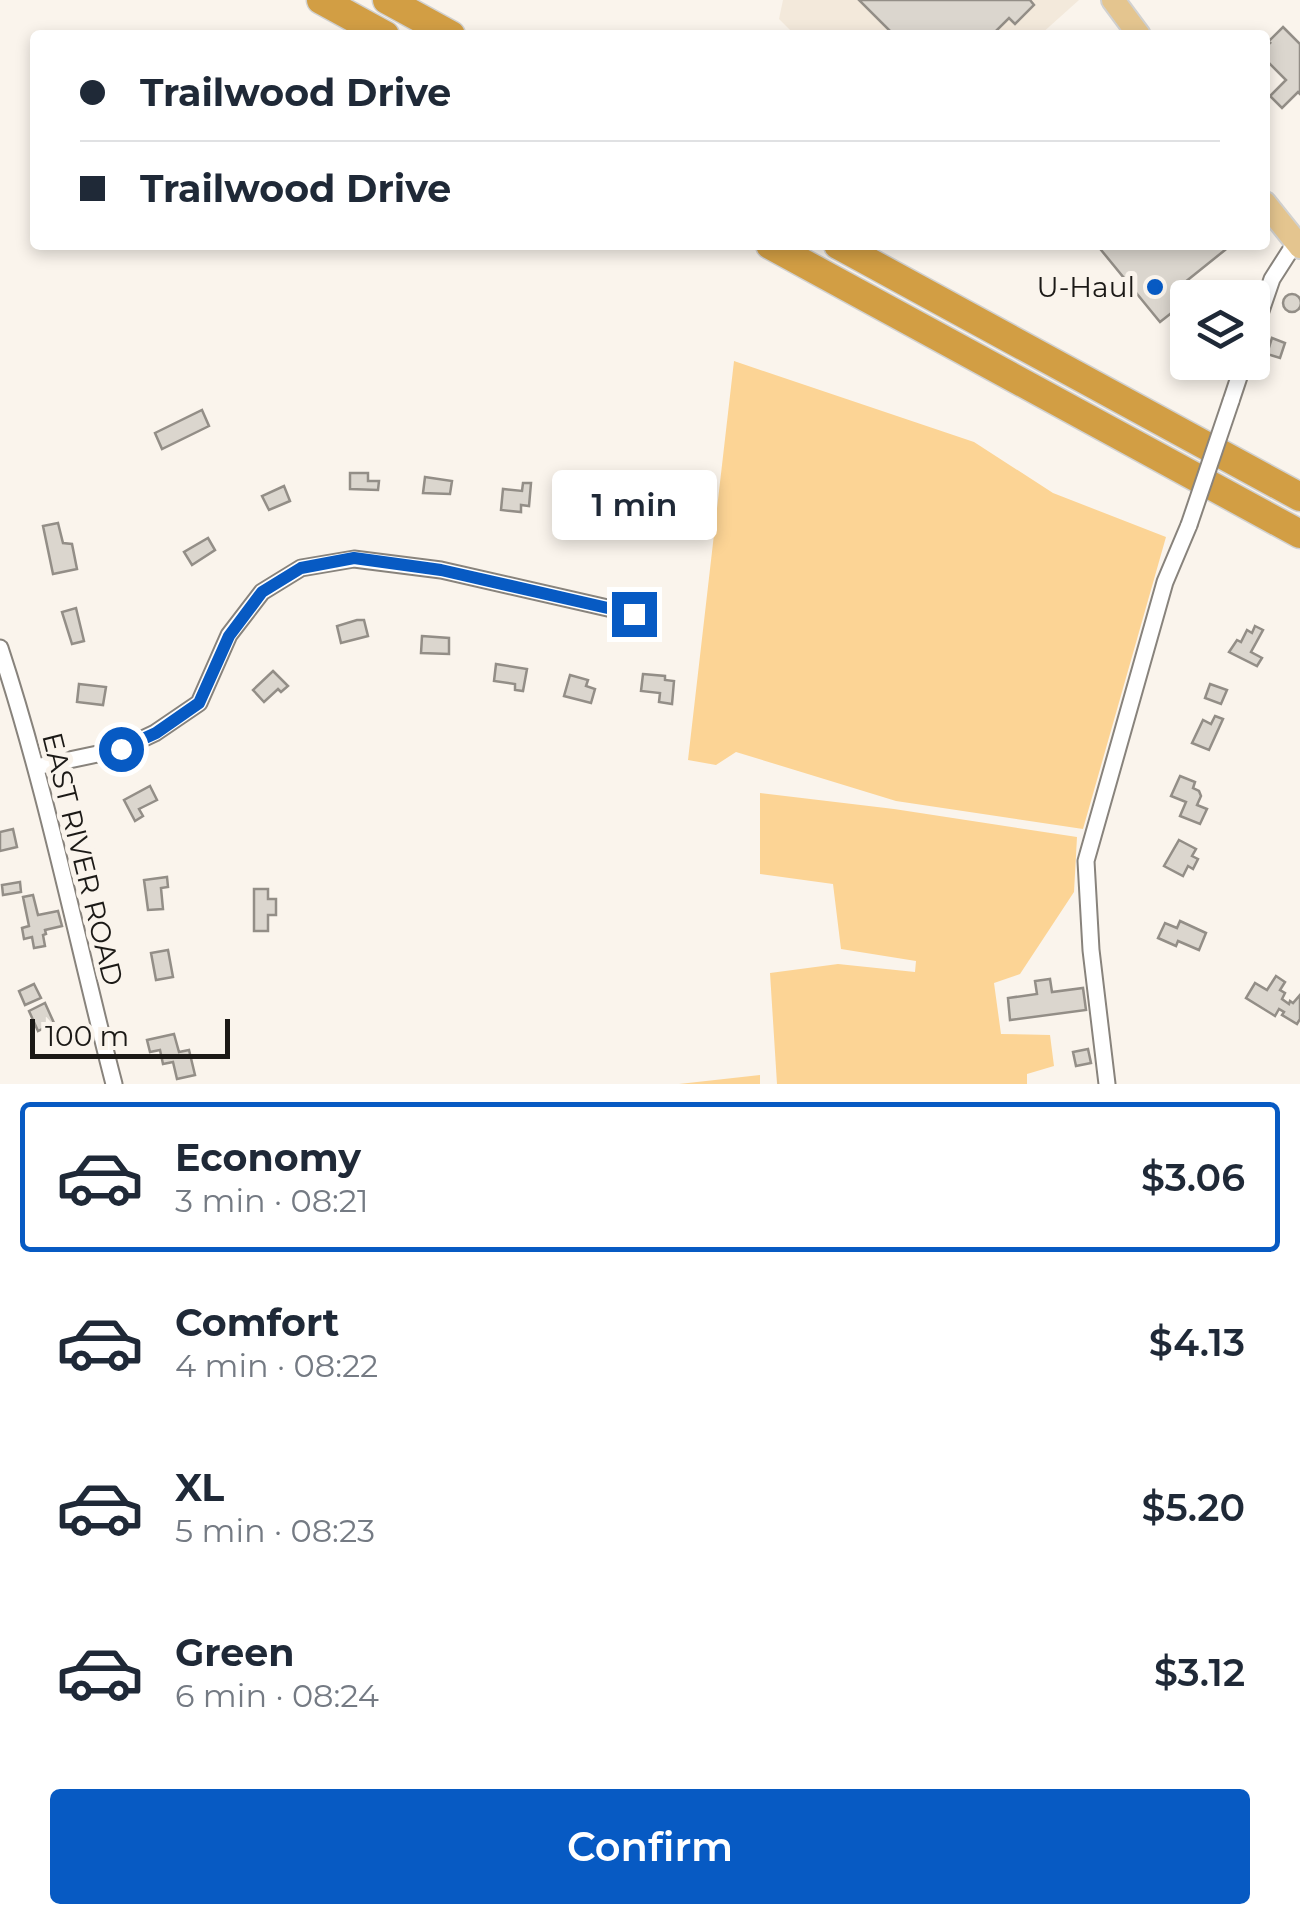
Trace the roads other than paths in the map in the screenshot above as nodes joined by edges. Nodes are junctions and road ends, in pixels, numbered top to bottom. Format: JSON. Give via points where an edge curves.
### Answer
{"nodes":[{"id":1,"x":320,"y":0,"type":"edge"},
{"id":2,"x":386,"y":0,"type":"edge"},
{"id":3,"x":1113,"y":0,"type":"edge"},
{"id":4,"x":376,"y":30,"type":"edge"},
{"id":5,"x":442,"y":30,"type":"edge"},
{"id":6,"x":1135,"y":30,"type":"edge"},
{"id":7,"x":1270,"y":210,"type":"edge"},
{"id":8,"x":1297,"y":245,"type":"edge"},
{"id":9,"x":779,"y":250,"type":"edge"},
{"id":10,"x":847,"y":250,"type":"edge"},
{"id":11,"x":1270,"y":285,"type":"edge"},
{"id":12,"x":1238,"y":380,"type":"edge"},
{"id":13,"x":1300,"y":496,"type":"edge"},
{"id":14,"x":1300,"y":534,"type":"edge"},
{"id":15,"x":634,"y":614,"type":"dead end"},
{"id":16,"x":0,"y":648,"type":"edge"},
{"id":17,"x":7,"y":694,"type":"edge"},
{"id":18,"x":36,"y":767,"type":"junction"},
{"id":19,"x":114,"y":1084,"type":"edge"},
{"id":20,"x":1106,"y":1084,"type":"edge"}],
"edges":[{"from":1,"to":4,"type":"highway"},
{"from":2,"to":5,"type":"highway"},
{"from":3,"to":6,"type":"main road"},
{"from":7,"to":8,"type":"main road"},
{"from":8,"to":11,"type":"street"},
{"from":9,"to":14,"type":"highway"},
{"from":10,"to":13,"type":"highway"},
{"from":12,"to":20,"type":"street","bridge":true,"via":[[1165,582],[1086,861]]},
{"from":15,"to":18,"type":"street","via":[[441,570],[354,558],[301,568],[262,592],[229,636],[199,703],[121,749]]},
{"from":16,"to":17,"type":"street","name":"EAST RIVER ROAD"},
{"from":17,"to":18,"type":"street","name":"EAST RIVER ROAD"},
{"from":18,"to":19,"type":"street","name":"EAST RIVER ROAD"}]}
